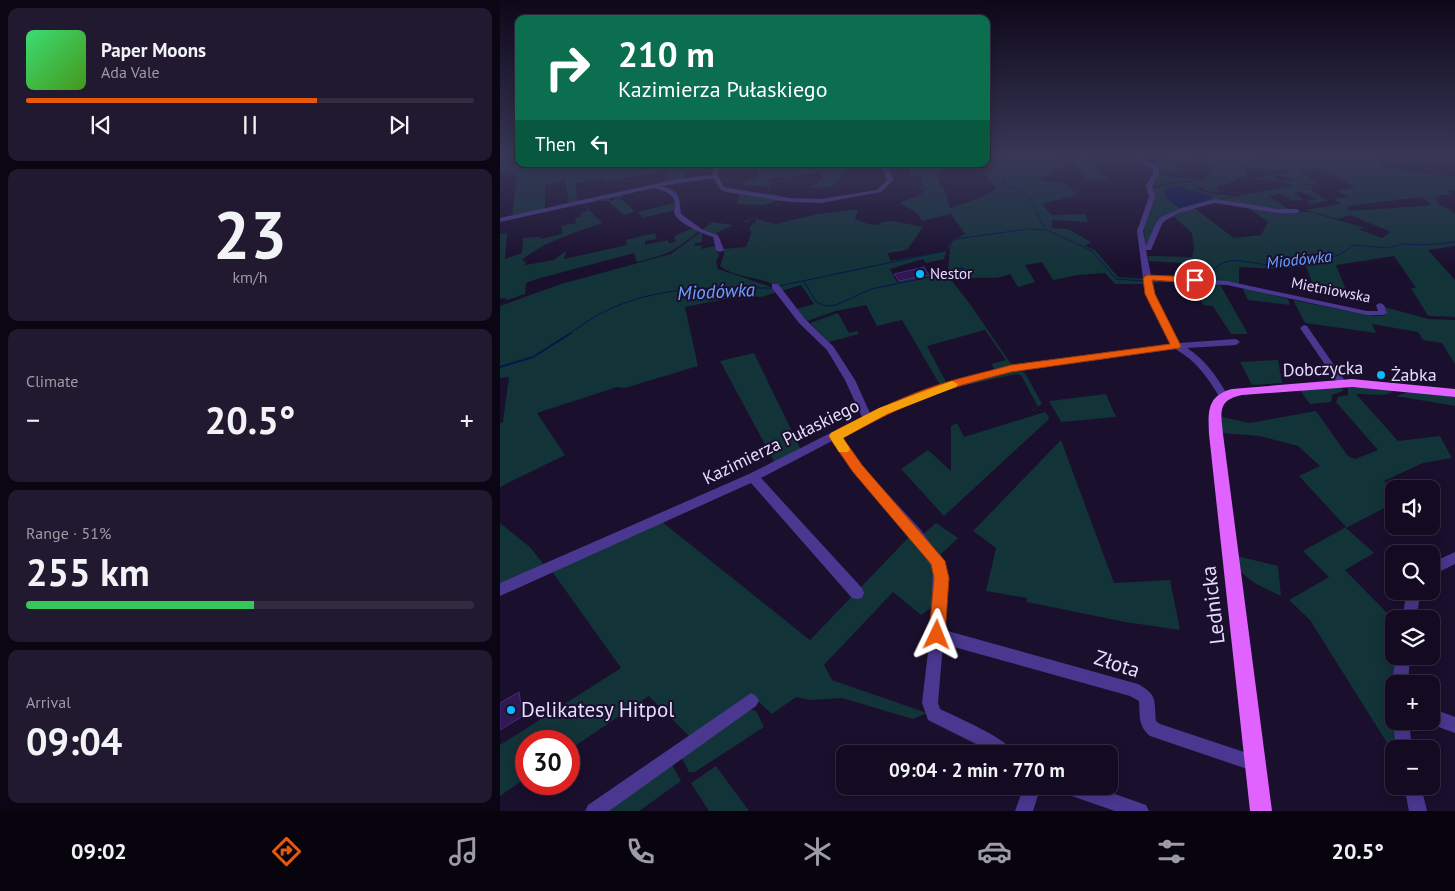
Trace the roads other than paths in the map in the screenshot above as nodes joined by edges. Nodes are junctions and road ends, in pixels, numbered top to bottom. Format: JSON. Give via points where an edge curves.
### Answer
{"nodes":[{"id":1,"x":615,"y":195,"type":"edge"},
{"id":2,"x":673,"y":195,"type":"edge"},
{"id":3,"x":754,"y":195,"type":"edge"},
{"id":4,"x":860,"y":195,"type":"edge"},
{"id":5,"x":1151,"y":195,"type":"edge"},
{"id":6,"x":1297,"y":211,"type":"dead end"},
{"id":7,"x":500,"y":220,"type":"edge"},
{"id":8,"x":1142,"y":248,"type":"junction"},
{"id":9,"x":720,"y":250,"type":"dead end"},
{"id":10,"x":1147,"y":278,"type":"junction"},
{"id":11,"x":777,"y":288,"type":"dead end"},
{"id":12,"x":1380,"y":305,"type":"dead end"},
{"id":13,"x":1304,"y":328,"type":"dead end"},
{"id":14,"x":1236,"y":342,"type":"dead end"},
{"id":15,"x":1176,"y":346,"type":"junction"},
{"id":16,"x":1342,"y":383,"type":"junction"},
{"id":17,"x":1455,"y":393,"type":"edge"},
{"id":18,"x":1223,"y":396,"type":"junction"},
{"id":19,"x":868,"y":420,"type":"junction"},
{"id":20,"x":835,"y":436,"type":"junction"},
{"id":21,"x":753,"y":477,"type":"junction"},
{"id":22,"x":1455,"y":558,"type":"edge"},
{"id":23,"x":1440,"y":566,"type":"edge"},
{"id":24,"x":500,"y":590,"type":"edge"},
{"id":25,"x":857,"y":593,"type":"dead end"},
{"id":26,"x":937,"y":635,"type":"junction"},
{"id":27,"x":751,"y":701,"type":"dead end"},
{"id":28,"x":1440,"y":719,"type":"edge"},
{"id":29,"x":1455,"y":725,"type":"edge"},
{"id":30,"x":993,"y":745,"type":"edge"},
{"id":31,"x":1256,"y":764,"type":"junction"},
{"id":32,"x":1030,"y":795,"type":"edge"},
{"id":33,"x":1093,"y":795,"type":"edge"},
{"id":34,"x":1414,"y":795,"type":"edge"},
{"id":35,"x":594,"y":811,"type":"edge"},
{"id":36,"x":1024,"y":811,"type":"edge"},
{"id":37,"x":1140,"y":811,"type":"edge"},
{"id":38,"x":1261,"y":811,"type":"edge"},
{"id":39,"x":1418,"y":811,"type":"edge"}],
"edges":[{"from":1,"to":7,"type":"street"},
{"from":2,"to":9,"type":"street","via":[[678,202],[678,215],[701,231],[716,236]]},
{"from":3,"to":4,"type":"street","via":[[827,200]]},
{"from":5,"to":8,"type":"street","via":[[1140,225]]},
{"from":6,"to":8,"type":"street","via":[[1215,201],[1164,219],[1148,248]]},
{"from":8,"to":10,"type":"street"},
{"from":10,"to":12,"type":"street","name":"Mietniowska","via":[[1227,283],[1367,313],[1383,312]]},
{"from":10,"to":15,"type":"street","via":[[1150,294]]},
{"from":11,"to":19,"type":"street","via":[[802,321],[830,348],[850,380]]},
{"from":13,"to":16,"type":"street"},
{"from":14,"to":15,"type":"street","name":"Kazimierza Pułaskiego"},
{"from":15,"to":18,"type":"street","via":[[1198,359]]},
{"from":15,"to":19,"type":"street","name":"Kazimierza Pułaskiego","via":[[1011,369],[930,392]]},
{"from":16,"to":17,"type":"main road","name":"Dobczycka"},
{"from":16,"to":18,"type":"main road","name":"Dobczycka","via":[[1249,390]]},
{"from":18,"to":31,"type":"main road","name":"Lednicka","via":[[1217,402],[1214,415]]},
{"from":19,"to":20,"type":"street","name":"Kazimierza Pułaskiego"},
{"from":20,"to":21,"type":"street","name":"Kazimierza Pułaskiego"},
{"from":20,"to":26,"type":"street","via":[[857,468],[938,561],[942,578]]},
{"from":21,"to":24,"type":"street","name":"Kazimierza Pułaskiego"},
{"from":21,"to":25,"type":"street"},
{"from":22,"to":23,"type":"street"},
{"from":26,"to":30,"type":"street","via":[[930,704],[934,714]]},
{"from":26,"to":31,"type":"street","name":"Złota","via":[[1133,689],[1146,697],[1149,725],[1156,730]]},
{"from":27,"to":35,"type":"street"},
{"from":28,"to":29,"type":"street"},
{"from":31,"to":38,"type":"main road","name":"Lednicka"},
{"from":32,"to":36,"type":"street"},
{"from":33,"to":37,"type":"street"},
{"from":34,"to":39,"type":"street"}]}
